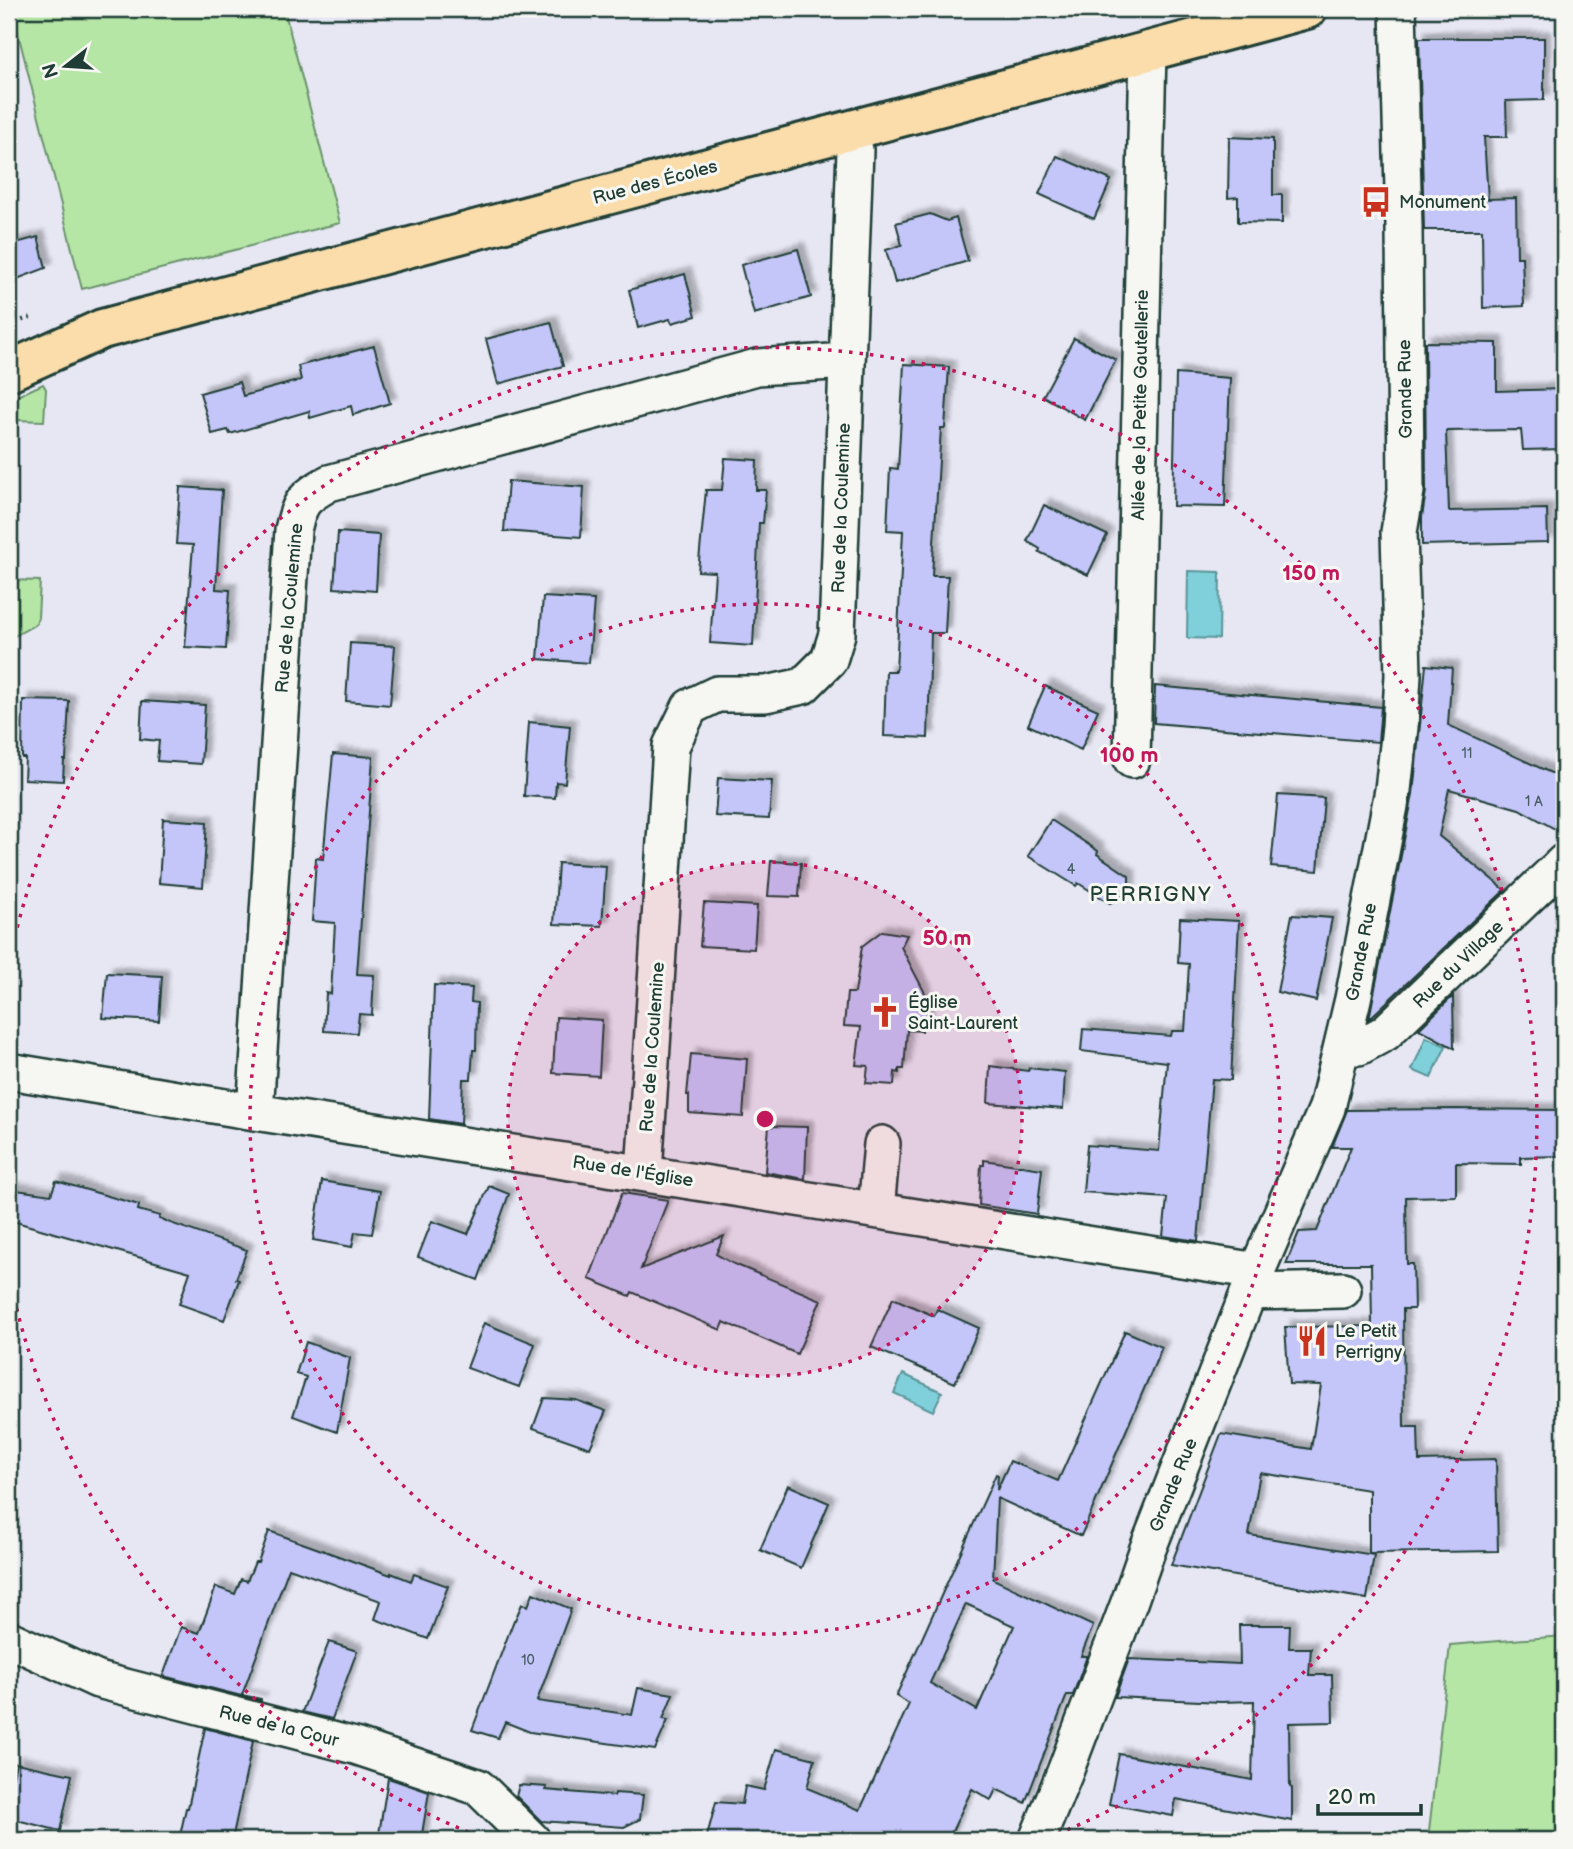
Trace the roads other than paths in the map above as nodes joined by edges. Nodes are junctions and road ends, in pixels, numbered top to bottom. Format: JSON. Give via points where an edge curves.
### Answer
{"nodes":[{"id":1,"x":1307,"y":9,"type":"edge"},
{"id":2,"x":1398,"y":9,"type":"edge"},
{"id":3,"x":1148,"y":50,"type":"junction"},
{"id":4,"x":850,"y":131,"type":"junction"},
{"id":5,"x":846,"y":361,"type":"junction"},
{"id":6,"x":9,"y":371,"type":"edge"},
{"id":7,"x":1132,"y":760,"type":"dead end"},
{"id":8,"x":1564,"y":862,"type":"edge"},
{"id":9,"x":1342,"y":1045,"type":"junction"},
{"id":10,"x":9,"y":1071,"type":"edge"},
{"id":11,"x":255,"y":1112,"type":"junction"},
{"id":12,"x":882,"y":1144,"type":"dead end"},
{"id":13,"x":643,"y":1173,"type":"junction"},
{"id":14,"x":876,"y":1210,"type":"junction"},
{"id":15,"x":1253,"y":1282,"type":"junction"},
{"id":16,"x":1343,"y":1290,"type":"dead end"},
{"id":17,"x":9,"y":1639,"type":"edge"},
{"id":18,"x":532,"y":1840,"type":"edge"},
{"id":19,"x":1037,"y":1840,"type":"edge"}],
"edges":[{"from":1,"to":3,"type":"main road","name":"Rue des Écoles"},
{"from":2,"to":9,"type":"street","name":"Grande Rue","via":[[1406,492],[1399,532],[1403,675],[1393,790]]},
{"from":3,"to":4,"type":"main road","name":"Rue des Écoles"},
{"from":3,"to":7,"type":"street","name":"Allée de la Petite Gautellerie"},
{"from":4,"to":5,"type":"street","name":"Rue de la Coulemine","via":[[855,150]]},
{"from":4,"to":6,"type":"main road","name":"Rue des Écoles","via":[[102,329]]},
{"from":5,"to":11,"type":"street","name":"Rue de la Coulemine","via":[[757,367],[329,483],[299,507],[293,530]]},
{"from":5,"to":13,"type":"street","name":"Rue de la Coulemine","via":[[837,634],[829,660],[803,686],[766,694],[717,694],[690,707],[671,746]]},
{"from":8,"to":9,"type":"street","name":"Rue du Village","via":[[1385,1033],[1359,1047]]},
{"from":9,"to":15,"type":"street","name":"Grande Rue","via":[[1327,1108]]},
{"from":10,"to":11,"type":"street","name":"Rue de l'Église"},
{"from":11,"to":13,"type":"street","name":"Rue de l'Église"},
{"from":12,"to":14,"type":"street"},
{"from":13,"to":14,"type":"street","name":"Rue de l'Église"},
{"from":14,"to":15,"type":"street","name":"Rue de l'Église"},
{"from":15,"to":16,"type":"street","name":"Rue de l'Église"},
{"from":15,"to":19,"type":"street","name":"Grande Rue"},
{"from":17,"to":18,"type":"street","name":"Rue de la Cour","via":[[98,1680],[355,1746],[478,1787]]}]}
